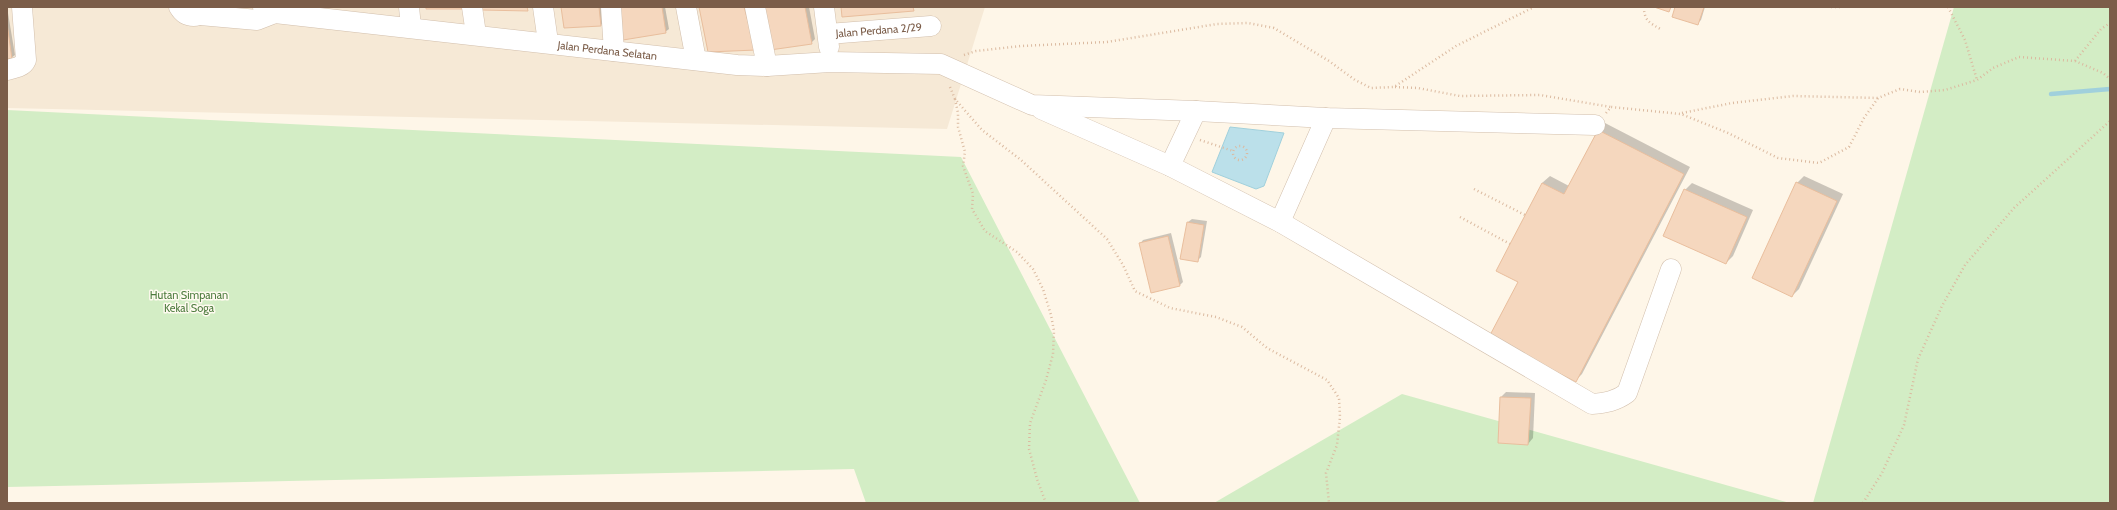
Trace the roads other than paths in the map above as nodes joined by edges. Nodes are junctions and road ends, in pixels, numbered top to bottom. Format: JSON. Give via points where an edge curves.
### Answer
{"nodes":[{"id":1,"x":22,"y":7,"type":"edge"},
{"id":2,"x":409,"y":7,"type":"edge"},
{"id":3,"x":472,"y":7,"type":"edge"},
{"id":4,"x":543,"y":7,"type":"edge"},
{"id":5,"x":611,"y":7,"type":"edge"},
{"id":6,"x":686,"y":7,"type":"edge"},
{"id":7,"x":755,"y":7,"type":"edge"},
{"id":8,"x":824,"y":7,"type":"edge"},
{"id":9,"x":178,"y":8,"type":"edge"},
{"id":10,"x":269,"y":10,"type":"edge"},
{"id":11,"x":204,"y":11,"type":"edge"},
{"id":12,"x":931,"y":26,"type":"dead end"},
{"id":13,"x":411,"y":27,"type":"junction"},
{"id":14,"x":476,"y":34,"type":"junction"},
{"id":15,"x":828,"y":34,"type":"junction"},
{"id":16,"x":548,"y":42,"type":"junction"},
{"id":17,"x":614,"y":51,"type":"junction"},
{"id":18,"x":696,"y":60,"type":"junction"},
{"id":19,"x":830,"y":62,"type":"junction"},
{"id":20,"x":767,"y":66,"type":"junction"},
{"id":21,"x":7,"y":70,"type":"edge"},
{"id":22,"x":1032,"y":105,"type":"junction"},
{"id":23,"x":1196,"y":111,"type":"junction"},
{"id":24,"x":1326,"y":118,"type":"junction"},
{"id":25,"x":1595,"y":125,"type":"road end"},
{"id":26,"x":1170,"y":166,"type":"junction"},
{"id":27,"x":1280,"y":222,"type":"junction"},
{"id":28,"x":1671,"y":269,"type":"dead end"}],
"edges":[{"from":1,"to":21,"type":"street","via":[[26,60],[20,66]]},
{"from":2,"to":13,"type":"street"},
{"from":3,"to":14,"type":"street"},
{"from":4,"to":16,"type":"street"},
{"from":5,"to":17,"type":"street"},
{"from":6,"to":18,"type":"street"},
{"from":7,"to":20,"type":"street"},
{"from":8,"to":15,"type":"street"},
{"from":9,"to":11,"type":"street","via":[[189,16]]},
{"from":10,"to":11,"type":"street","via":[[257,20]]},
{"from":10,"to":13,"type":"street","name":"Jalan Perdana Selatan"},
{"from":12,"to":15,"type":"street","name":"Jalan Perdana 2/29"},
{"from":13,"to":14,"type":"street","name":"Jalan Perdana Selatan"},
{"from":14,"to":16,"type":"street","name":"Jalan Perdana Selatan"},
{"from":15,"to":19,"type":"street"},
{"from":16,"to":17,"type":"street","name":"Jalan Perdana Selatan"},
{"from":17,"to":18,"type":"street","name":"Jalan Perdana Selatan"},
{"from":18,"to":20,"type":"street","name":"Jalan Perdana Selatan"},
{"from":19,"to":20,"type":"street","name":"Jalan Perdana Selatan"},
{"from":19,"to":22,"type":"street","name":"Jalan Perdana Selatan","via":[[941,64]]},
{"from":22,"to":23,"type":"street"},
{"from":22,"to":26,"type":"street"},
{"from":23,"to":24,"type":"street"},
{"from":23,"to":26,"type":"street"},
{"from":24,"to":25,"type":"street"},
{"from":24,"to":27,"type":"street"},
{"from":26,"to":27,"type":"street"},
{"from":27,"to":28,"type":"street","via":[[1592,404],[1609,402],[1627,393]]}]}
